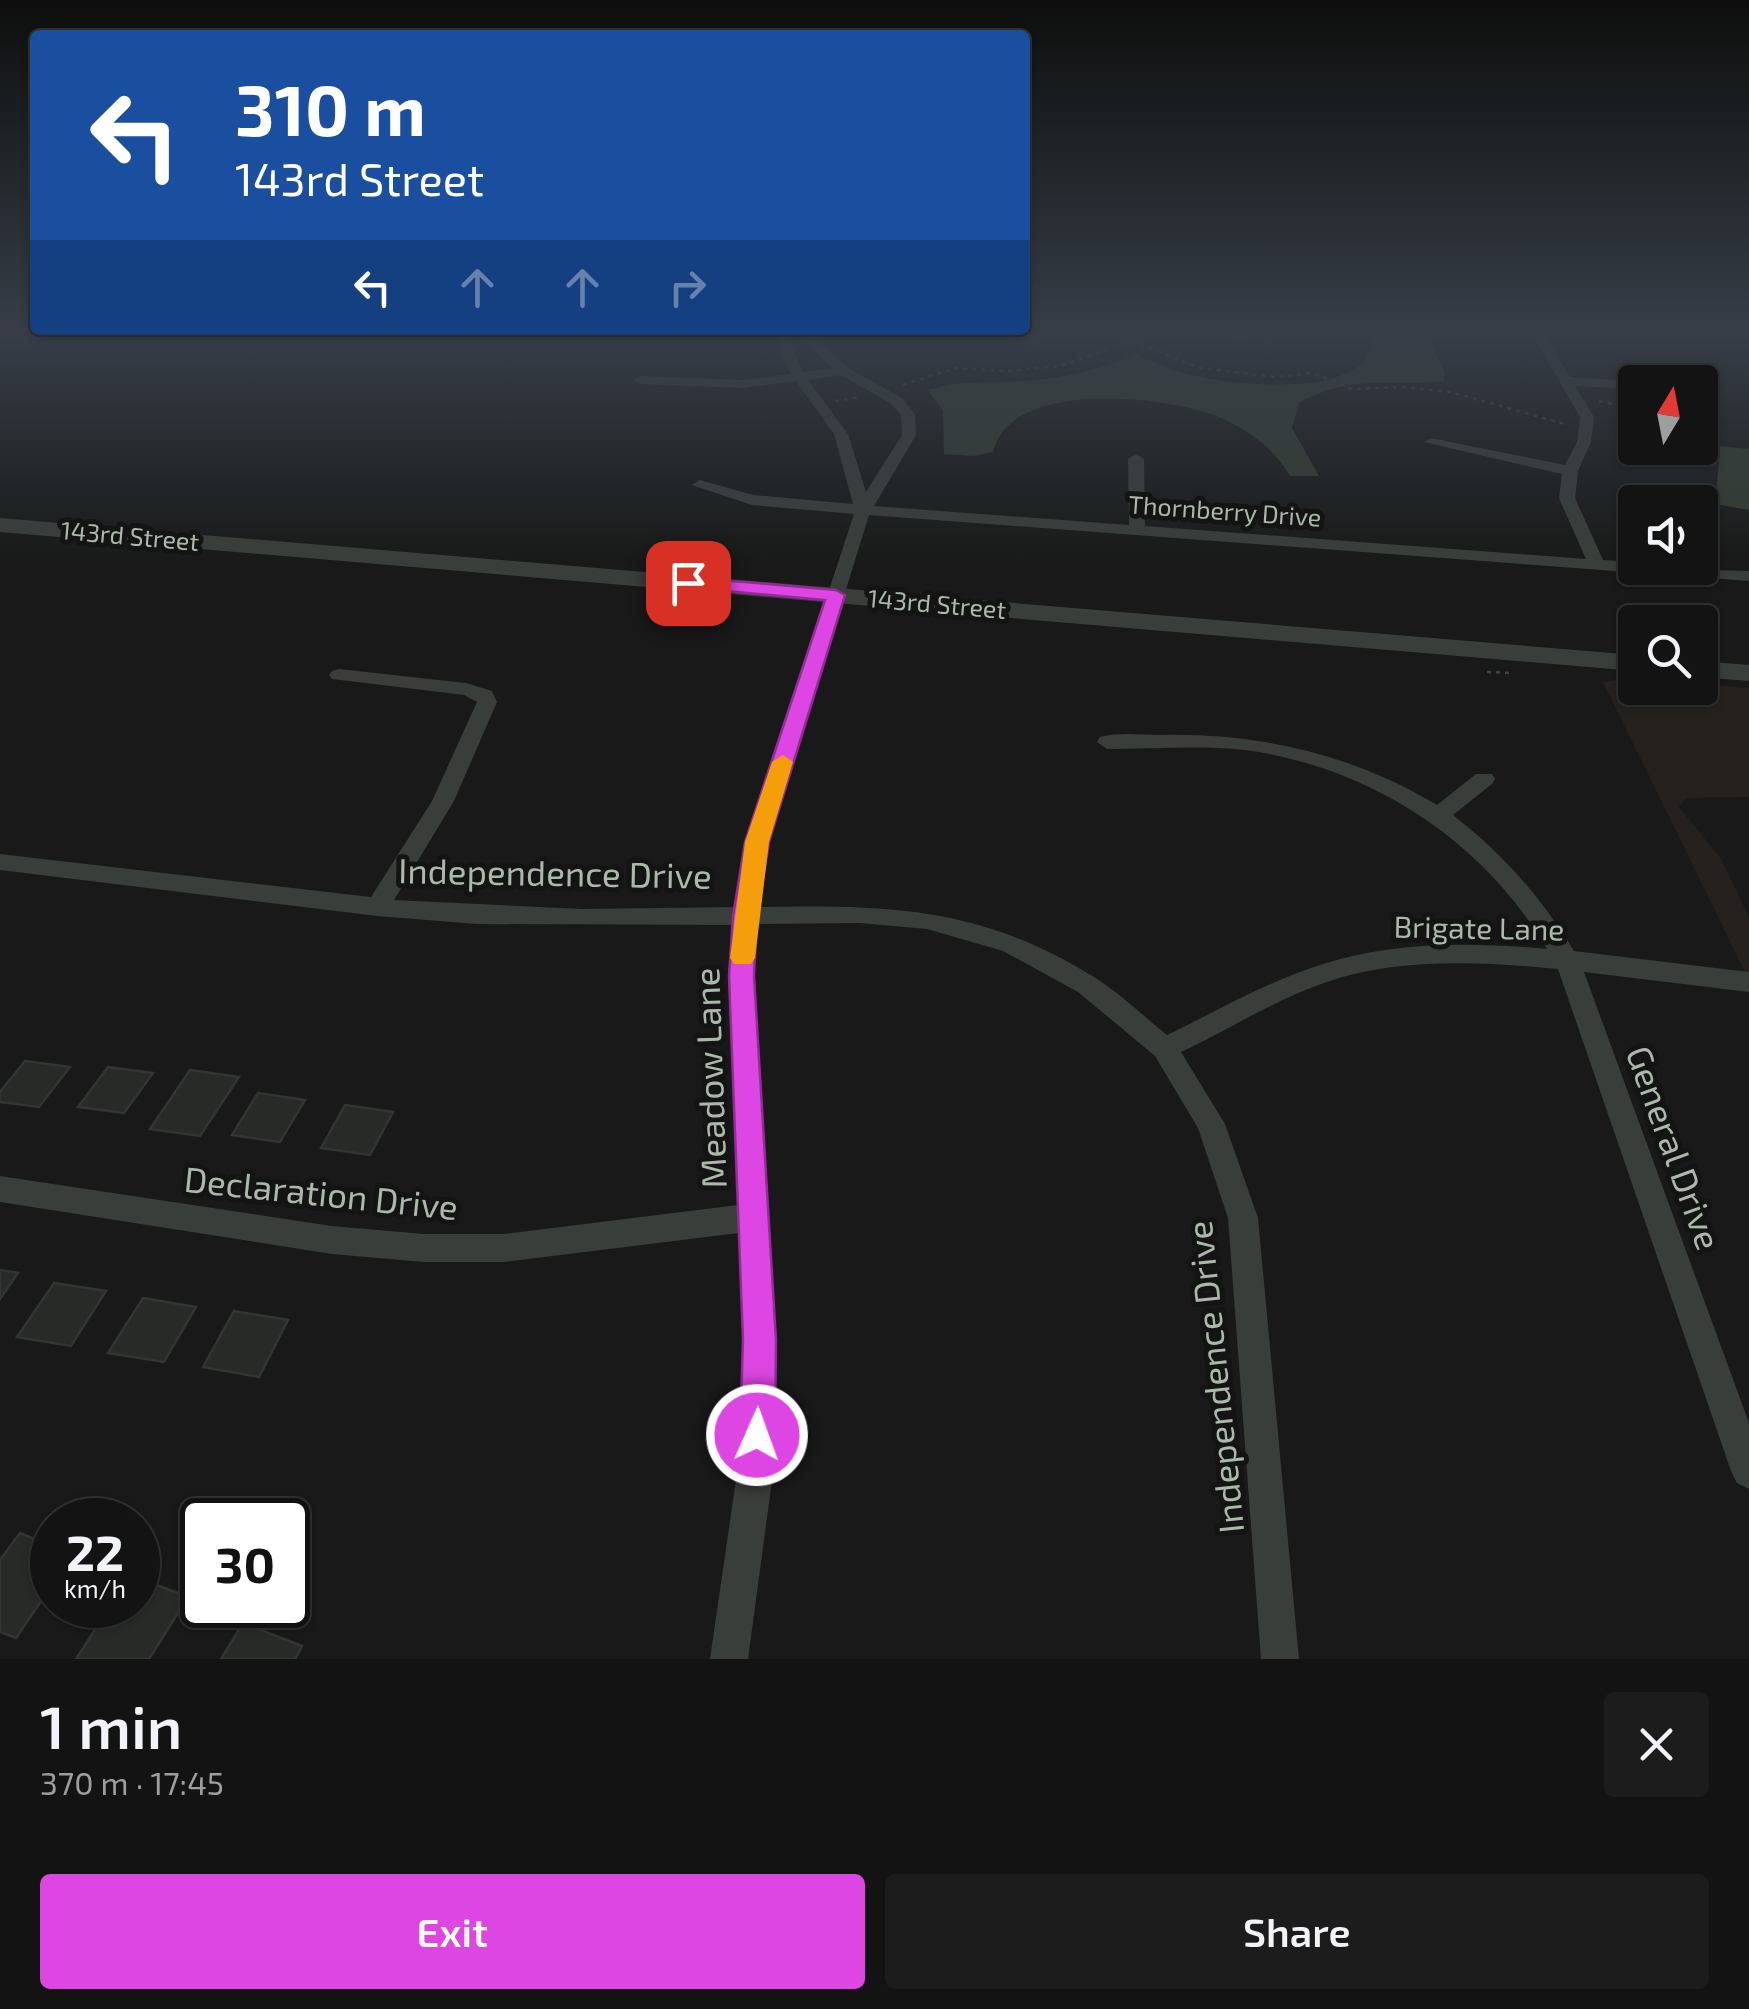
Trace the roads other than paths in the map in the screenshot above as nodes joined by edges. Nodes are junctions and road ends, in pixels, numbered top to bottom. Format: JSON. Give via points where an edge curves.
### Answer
{"nodes":[{"id":1,"x":824,"y":409,"type":"edge"},
{"id":2,"x":902,"y":409,"type":"edge"},
{"id":3,"x":1583,"y":409,"type":"edge"},
{"id":4,"x":1431,"y":442,"type":"dead end"},
{"id":5,"x":1136,"y":459,"type":"dead end"},
{"id":6,"x":1570,"y":471,"type":"junction"},
{"id":7,"x":700,"y":485,"type":"dead end"},
{"id":8,"x":863,"y":510,"type":"junction"},
{"id":9,"x":0,"y":525,"type":"edge"},
{"id":10,"x":1137,"y":530,"type":"junction"},
{"id":11,"x":1597,"y":565,"type":"junction"},
{"id":12,"x":1749,"y":576,"type":"edge"},
{"id":13,"x":836,"y":595,"type":"junction"},
{"id":14,"x":1618,"y":662,"type":"edge"},
{"id":15,"x":1718,"y":670,"type":"edge"},
{"id":16,"x":1749,"y":673,"type":"edge"},
{"id":17,"x":339,"y":675,"type":"dead end"},
{"id":18,"x":1107,"y":742,"type":"dead end"},
{"id":19,"x":1484,"y":780,"type":"dead end"},
{"id":20,"x":1439,"y":815,"type":"junction"},
{"id":21,"x":0,"y":862,"type":"edge"},
{"id":22,"x":377,"y":907,"type":"junction"},
{"id":23,"x":745,"y":916,"type":"junction"},
{"id":24,"x":1568,"y":963,"type":"junction"},
{"id":25,"x":1749,"y":982,"type":"edge"},
{"id":26,"x":1164,"y":1048,"type":"junction"},
{"id":27,"x":0,"y":1189,"type":"edge"},
{"id":28,"x":754,"y":1217,"type":"junction"},
{"id":29,"x":1749,"y":1471,"type":"edge"},
{"id":30,"x":729,"y":1659,"type":"edge"},
{"id":31,"x":1280,"y":1659,"type":"edge"}],
"edges":[{"from":1,"to":8,"type":"street","via":[[852,460]]},
{"from":2,"to":8,"type":"street","name":"Meadow Lane","via":[[909,435]]},
{"from":3,"to":6,"type":"street","via":[[1587,430]]},
{"from":4,"to":6,"type":"street"},
{"from":5,"to":10,"type":"street"},
{"from":6,"to":11,"type":"street","via":[[1568,498]]},
{"from":7,"to":8,"type":"street","name":"Thornberry Drive","via":[[752,500]]},
{"from":8,"to":10,"type":"street","name":"Thornberry Drive"},
{"from":8,"to":13,"type":"street","name":"Meadow Lane"},
{"from":9,"to":13,"type":"street","name":"143rd Street"},
{"from":10,"to":11,"type":"street","name":"Thornberry Drive"},
{"from":11,"to":12,"type":"street","name":"Thornberry Drive"},
{"from":13,"to":14,"type":"street","name":"143rd Street"},
{"from":13,"to":23,"type":"street","name":"Meadow Lane","via":[[757,842]]},
{"from":15,"to":16,"type":"street"},
{"from":17,"to":22,"type":"street","via":[[485,695],[444,800]]},
{"from":18,"to":20,"type":"street","name":"General Drive","via":[[1259,746],[1321,760]]},
{"from":19,"to":20,"type":"street"},
{"from":20,"to":24,"type":"street","name":"General Drive","via":[[1516,881]]},
{"from":21,"to":22,"type":"street","name":"Independence Drive"},
{"from":22,"to":23,"type":"street","name":"Independence Drive","via":[[582,918]]},
{"from":23,"to":26,"type":"street","name":"Independence Drive","via":[[927,920],[1010,944],[1087,985]]},
{"from":23,"to":28,"type":"street","name":"Meadow Lane"},
{"from":24,"to":25,"type":"street","name":"Brigate Lane"},
{"from":24,"to":26,"type":"street","name":"Brigate Lane","via":[[1445,955],[1379,960],[1324,974]]},
{"from":24,"to":29,"type":"street","name":"General Drive"},
{"from":26,"to":31,"type":"street","name":"Independence Drive","via":[[1212,1124],[1242,1218]]},
{"from":27,"to":28,"type":"street","name":"Declaration Drive","via":[[424,1248],[503,1248]]},
{"from":28,"to":30,"type":"street","name":"Meadow Lane","via":[[760,1340],[756,1466]]}]}
